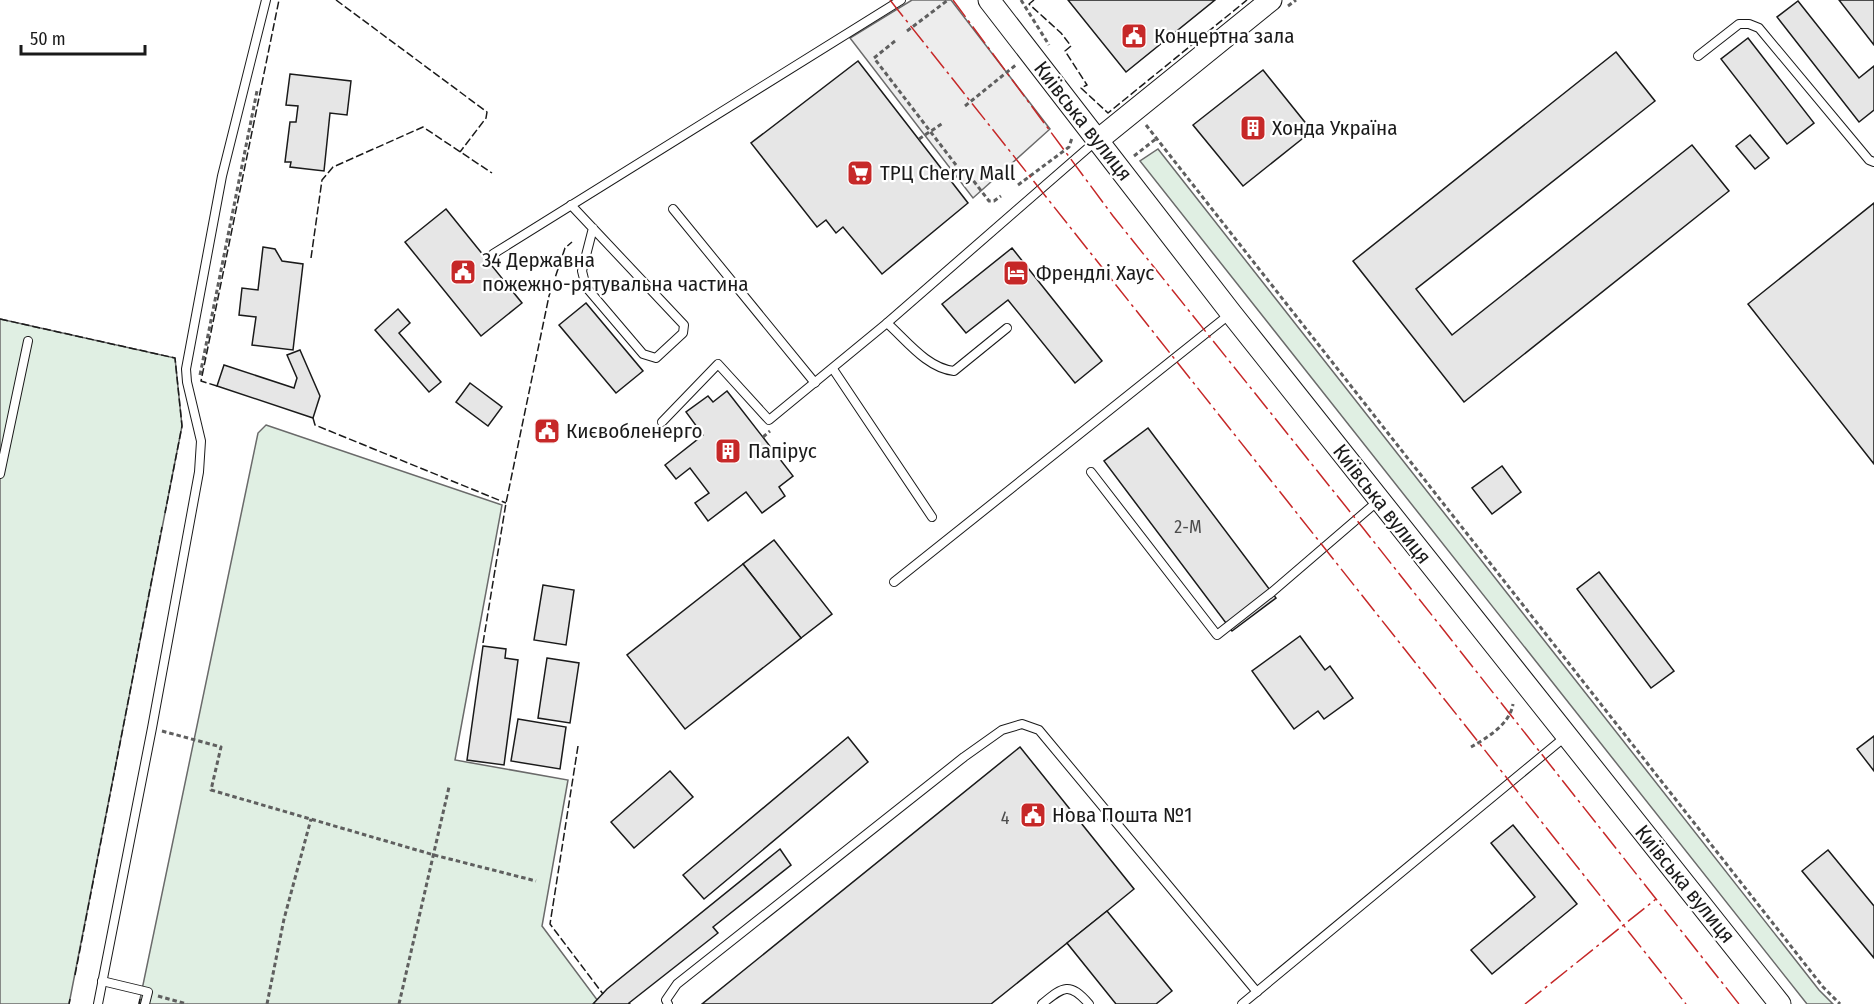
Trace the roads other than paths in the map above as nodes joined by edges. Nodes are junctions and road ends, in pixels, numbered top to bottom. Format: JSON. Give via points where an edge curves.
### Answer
{"nodes":[{"id":1,"x":266,"y":0,"type":"edge"},
{"id":2,"x":901,"y":0,"type":"edge"},
{"id":3,"x":989,"y":0,"type":"edge"},
{"id":4,"x":1279,"y":4,"type":"edge"},
{"id":5,"x":1698,"y":56,"type":"dead end"},
{"id":6,"x":1098,"y":140,"type":"junction"},
{"id":7,"x":1874,"y":162,"type":"edge"},
{"id":8,"x":571,"y":205,"type":"junction"},
{"id":9,"x":673,"y":209,"type":"dead end"},
{"id":10,"x":593,"y":228,"type":"junction"},
{"id":11,"x":493,"y":254,"type":"dead end"},
{"id":12,"x":1231,"y":313,"type":"junction"},
{"id":13,"x":887,"y":323,"type":"junction"},
{"id":14,"x":1007,"y":328,"type":"dead end"},
{"id":15,"x":28,"y":341,"type":"dead end"},
{"id":16,"x":833,"y":369,"type":"junction"},
{"id":17,"x":815,"y":383,"type":"junction"},
{"id":18,"x":662,"y":422,"type":"dead end"},
{"id":19,"x":1091,"y":472,"type":"dead end"},
{"id":20,"x":0,"y":474,"type":"edge"},
{"id":21,"x":1379,"y":500,"type":"junction"},
{"id":22,"x":932,"y":517,"type":"dead end"},
{"id":23,"x":894,"y":582,"type":"dead end"},
{"id":24,"x":1566,"y":736,"type":"junction"},
{"id":25,"x":102,"y":981,"type":"junction"},
{"id":26,"x":1257,"y":992,"type":"junction"},
{"id":27,"x":98,"y":1004,"type":"edge"},
{"id":28,"x":146,"y":1004,"type":"edge"},
{"id":29,"x":668,"y":1004,"type":"edge"},
{"id":30,"x":1041,"y":1004,"type":"edge"},
{"id":31,"x":1089,"y":1004,"type":"edge"},
{"id":32,"x":1242,"y":1004,"type":"edge"},
{"id":33,"x":1780,"y":1004,"type":"edge"}],
"edges":[{"from":1,"to":25,"type":"lane","via":[[222,176],[186,369],[201,441],[199,472]]},
{"from":2,"to":8,"type":"lane"},
{"from":3,"to":6,"type":"main road","name":"Київська вулиця"},
{"from":4,"to":6,"type":"main road"},
{"from":5,"to":7,"type":"lane","via":[[1739,24],[1760,28]]},
{"from":6,"to":12,"type":"main road","name":"Київська вулиця"},
{"from":6,"to":13,"type":"lane"},
{"from":8,"to":10,"type":"lane"},
{"from":8,"to":11,"type":"lane"},
{"from":9,"to":17,"type":"lane"},
{"from":10,"to":10,"type":"lane","via":[[684,325],[683,333],[656,358],[643,354],[586,287],[582,271]]},
{"from":12,"to":21,"type":"main road","name":"Київська вулиця"},
{"from":12,"to":23,"type":"lane"},
{"from":13,"to":14,"type":"lane","via":[[932,364],[954,371]]},
{"from":13,"to":16,"type":"lane"},
{"from":15,"to":20,"type":"lane"},
{"from":16,"to":17,"type":"lane"},
{"from":16,"to":22,"type":"lane"},
{"from":17,"to":18,"type":"lane","via":[[769,420],[718,363]]},
{"from":19,"to":21,"type":"lane","via":[[1217,635]]},
{"from":21,"to":24,"type":"main road","name":"Київська вулиця"},
{"from":24,"to":26,"type":"lane"},
{"from":24,"to":33,"type":"main road","name":"Київська вулиця"},
{"from":25,"to":27,"type":"lane"},
{"from":25,"to":28,"type":"lane","via":[[148,992]]},
{"from":26,"to":29,"type":"lane","via":[[1039,730],[1022,724],[1002,730],[964,757],[687,976],[666,1000]]},
{"from":26,"to":32,"type":"lane"},
{"from":30,"to":31,"type":"lane","via":[[1062,988],[1072,988]]}]}
